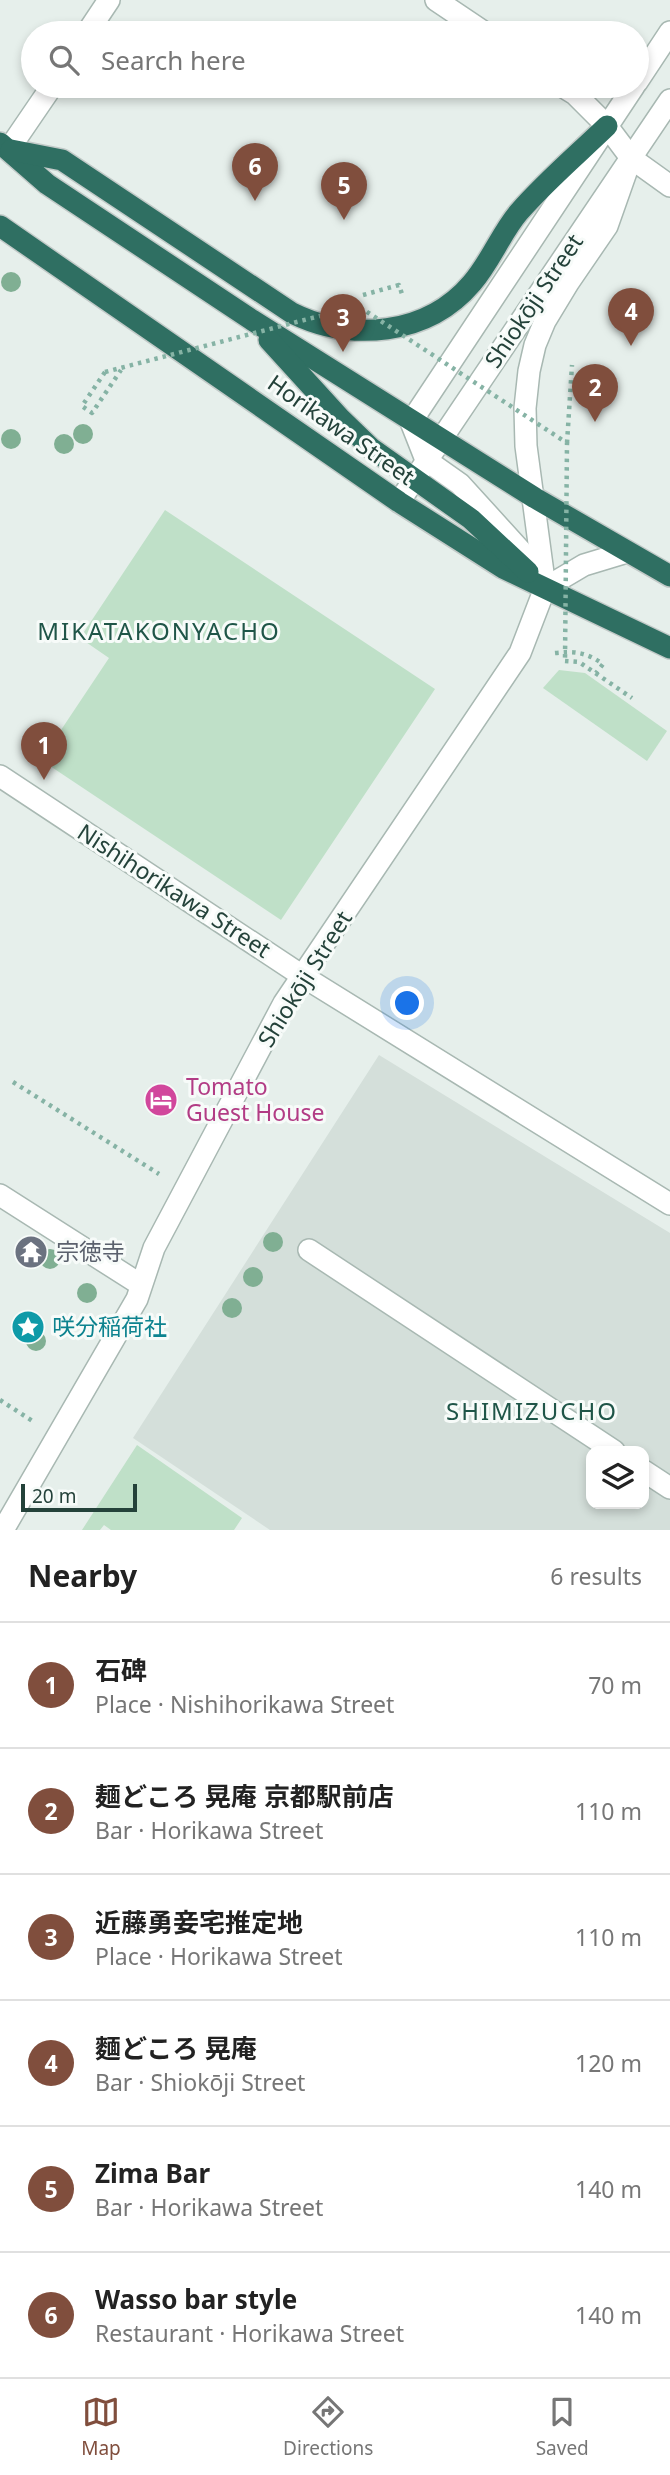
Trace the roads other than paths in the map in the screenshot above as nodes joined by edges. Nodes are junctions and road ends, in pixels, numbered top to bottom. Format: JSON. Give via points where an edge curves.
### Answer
{"nodes":[{"id":1,"x":109,"y":0,"type":"edge"},
{"id":2,"x":436,"y":0,"type":"edge"},
{"id":3,"x":95,"y":21,"type":"edge"},
{"id":4,"x":467,"y":21,"type":"edge"},
{"id":5,"x":670,"y":32,"type":"edge"},
{"id":6,"x":649,"y":64,"type":"edge"},
{"id":7,"x":42,"y":98,"type":"edge"},
{"id":8,"x":579,"y":98,"type":"edge"},
{"id":9,"x":626,"y":98,"type":"edge"},
{"id":10,"x":670,"y":100,"type":"edge"},
{"id":11,"x":607,"y":126,"type":"junction"},
{"id":12,"x":4,"y":146,"type":"edge"},
{"id":13,"x":631,"y":158,"type":"junction"},
{"id":14,"x":670,"y":186,"type":"edge"},
{"id":15,"x":0,"y":226,"type":"edge"},
{"id":16,"x":251,"y":320,"type":"junction"},
{"id":17,"x":411,"y":422,"type":"junction"},
{"id":18,"x":440,"y":440,"type":"junction"},
{"id":19,"x":420,"y":469,"type":"junction"},
{"id":20,"x":535,"y":498,"type":"junction"},
{"id":21,"x":398,"y":502,"type":"junction"},
{"id":22,"x":627,"y":552,"type":"junction"},
{"id":23,"x":670,"y":576,"type":"edge"},
{"id":24,"x":545,"y":588,"type":"junction"},
{"id":25,"x":670,"y":648,"type":"edge"},
{"id":26,"x":0,"y":776,"type":"edge"},
{"id":27,"x":304,"y":976,"type":"junction"},
{"id":28,"x":0,"y":1195,"type":"edge"},
{"id":29,"x":670,"y":1204,"type":"edge"},
{"id":30,"x":309,"y":1250,"type":"dead end"},
{"id":31,"x":141,"y":1285,"type":"junction"},
{"id":32,"x":606,"y":1446,"type":"edge"},
{"id":33,"x":649,"y":1474,"type":"edge"},
{"id":34,"x":670,"y":1488,"type":"edge"},
{"id":35,"x":3,"y":1530,"type":"edge"}],
"edges":[{"from":1,"to":3,"type":"street"},
{"from":2,"to":4,"type":"street"},
{"from":5,"to":6,"type":"street","name":"Shiokōji Street"},
{"from":7,"to":12,"type":"street"},
{"from":8,"to":11,"type":"street"},
{"from":9,"to":11,"type":"street","name":"Shiokōji Street"},
{"from":10,"to":13,"type":"street","name":"Shiokōji Street"},
{"from":11,"to":12,"type":"highway","via":[[518,213],[462,293],[410,324],[365,331],[334,329],[292,313],[62,160]]},
{"from":11,"to":13,"type":"street"},
{"from":11,"to":17,"type":"street","name":"Shiokōji Street"},
{"from":12,"to":16,"type":"highway","name":"Horikawa Street","via":[[47,184]]},
{"from":13,"to":14,"type":"street"},
{"from":13,"to":18,"type":"street","name":"Shiokōji Street"},
{"from":13,"to":20,"type":"street","via":[[607,226],[545,321],[535,345],[525,408]]},
{"from":15,"to":21,"type":"highway","name":"Horikawa Street"},
{"from":16,"to":17,"type":"highway","name":"Horikawa Street"},
{"from":16,"to":19,"type":"highway","via":[[371,448]]},
{"from":17,"to":18,"type":"highway","name":"Horikawa Street"},
{"from":17,"to":19,"type":"street"},
{"from":18,"to":19,"type":"street","name":"Shiokōji Street"},
{"from":18,"to":20,"type":"highway"},
{"from":19,"to":21,"type":"street","name":"Shiokōji Street"},
{"from":19,"to":24,"type":"highway"},
{"from":20,"to":22,"type":"highway"},
{"from":20,"to":24,"type":"street"},
{"from":21,"to":24,"type":"highway","name":"Horikawa Street","via":[[503,568]]},
{"from":22,"to":23,"type":"highway"},
{"from":22,"to":24,"type":"street","via":[[584,565]]},
{"from":24,"to":25,"type":"highway","name":"Horikawa Street"},
{"from":24,"to":27,"type":"street","name":"Shiokōji Street","via":[[520,653]]},
{"from":26,"to":27,"type":"street","name":"Nishihorikawa Street"},
{"from":27,"to":29,"type":"street","name":"Nishihorikawa Street"},
{"from":27,"to":31,"type":"street","name":"Shiokōji Street","via":[[284,1003],[154,1248]]},
{"from":28,"to":31,"type":"street"},
{"from":30,"to":32,"type":"street"},
{"from":31,"to":35,"type":"street","name":"Shiokōji Street","via":[[138,1299]]},
{"from":33,"to":34,"type":"street"}]}
